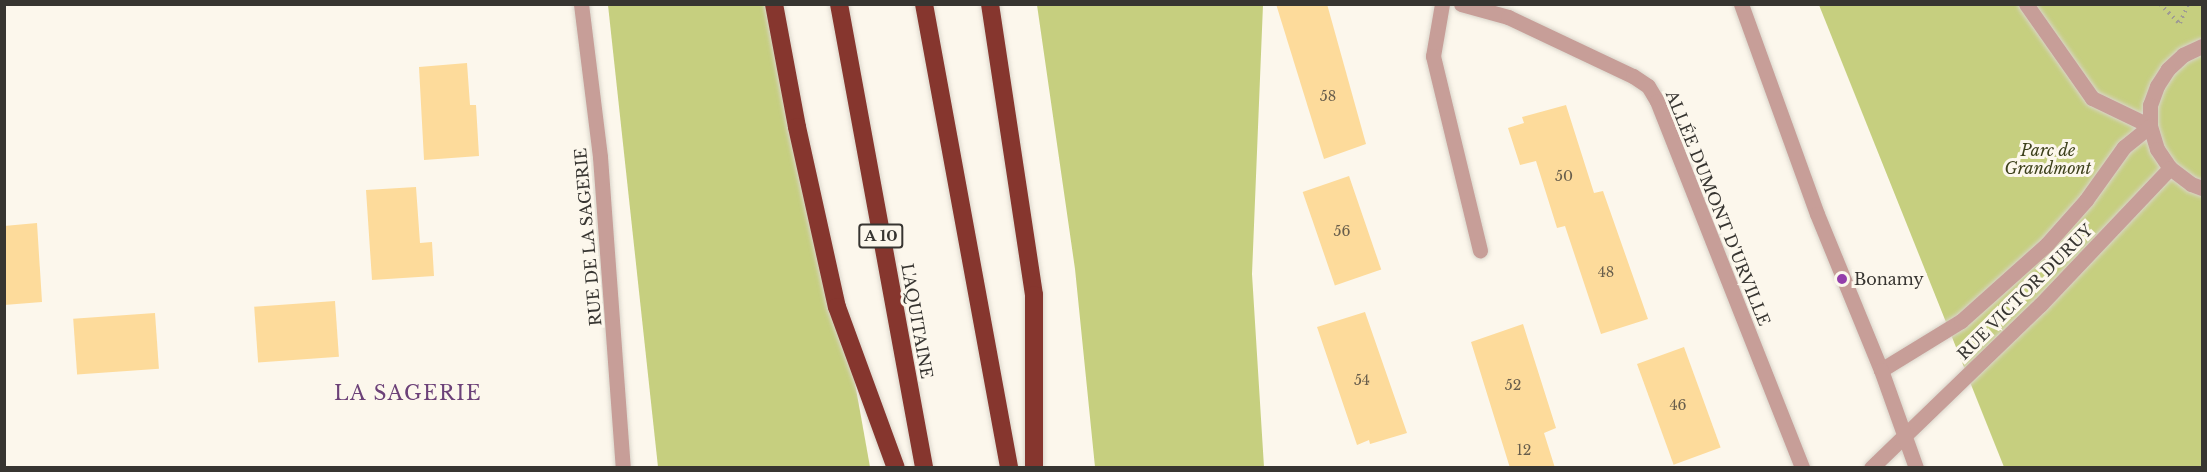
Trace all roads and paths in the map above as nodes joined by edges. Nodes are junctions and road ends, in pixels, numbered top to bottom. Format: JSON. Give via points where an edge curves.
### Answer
{"nodes":[{"id":1,"x":581,"y":4,"type":"edge"},
{"id":2,"x":774,"y":4,"type":"edge"},
{"id":3,"x":839,"y":4,"type":"edge"},
{"id":4,"x":924,"y":4,"type":"edge"},
{"id":5,"x":990,"y":4,"type":"edge"},
{"id":6,"x":1442,"y":4,"type":"edge"},
{"id":7,"x":1461,"y":4,"type":"edge"},
{"id":8,"x":1741,"y":4,"type":"edge"},
{"id":9,"x":2026,"y":4,"type":"edge"},
{"id":10,"x":2188,"y":4,"type":"edge"},
{"id":11,"x":2179,"y":23,"type":"dead end"},
{"id":12,"x":2202,"y":46,"type":"edge"},
{"id":13,"x":2150,"y":126,"type":"junction"},
{"id":14,"x":2170,"y":168,"type":"junction"},
{"id":15,"x":2202,"y":188,"type":"edge"},
{"id":16,"x":1480,"y":250,"type":"dead end"},
{"id":17,"x":1881,"y":370,"type":"junction"},
{"id":18,"x":1904,"y":438,"type":"junction"},
{"id":19,"x":623,"y":468,"type":"edge"},
{"id":20,"x":896,"y":468,"type":"edge"},
{"id":21,"x":924,"y":468,"type":"edge"},
{"id":22,"x":1009,"y":468,"type":"edge"},
{"id":23,"x":1034,"y":468,"type":"edge"},
{"id":24,"x":1802,"y":468,"type":"edge"},
{"id":25,"x":1871,"y":468,"type":"edge"},
{"id":26,"x":1916,"y":468,"type":"edge"}],
"edges":[{"from":1,"to":19,"type":"street","name":"RUE DE LA SAGERIE","via":[[600,157]]},
{"from":2,"to":20,"type":"highway","via":[[837,307]]},
{"from":3,"to":21,"type":"highway","name":"L'AQUITAINE","number":"A 10"},
{"from":4,"to":22,"type":"highway"},
{"from":5,"to":23,"type":"highway","via":[[1034,295]]},
{"from":6,"to":16,"type":"street","via":[[1432,56]]},
{"from":7,"to":24,"type":"street","name":"ALLÉE DUMONT D'URVILLE","via":[[1508,17],[1648,86]]},
{"from":8,"to":17,"type":"street","via":[[1842,279]]},
{"from":9,"to":13,"type":"street","via":[[2092,98]]},
{"from":10,"to":11,"type":"path"},
{"from":12,"to":13,"type":"street","via":[[2183,55],[2168,69],[2150,105]]},
{"from":13,"to":14,"type":"street","via":[[2157,149]]},
{"from":13,"to":17,"type":"street","name":"RUE VICTOR DURUY","via":[[2124,147],[2086,200],[2047,244],[1961,321]]},
{"from":14,"to":15,"type":"street"},
{"from":14,"to":18,"type":"street","name":"RUE VICTOR DURUY","via":[[2040,305]]},
{"from":17,"to":18,"type":"street"},
{"from":18,"to":25,"type":"street","name":"RUE VICTOR DURUY"},
{"from":18,"to":26,"type":"street"}]}
